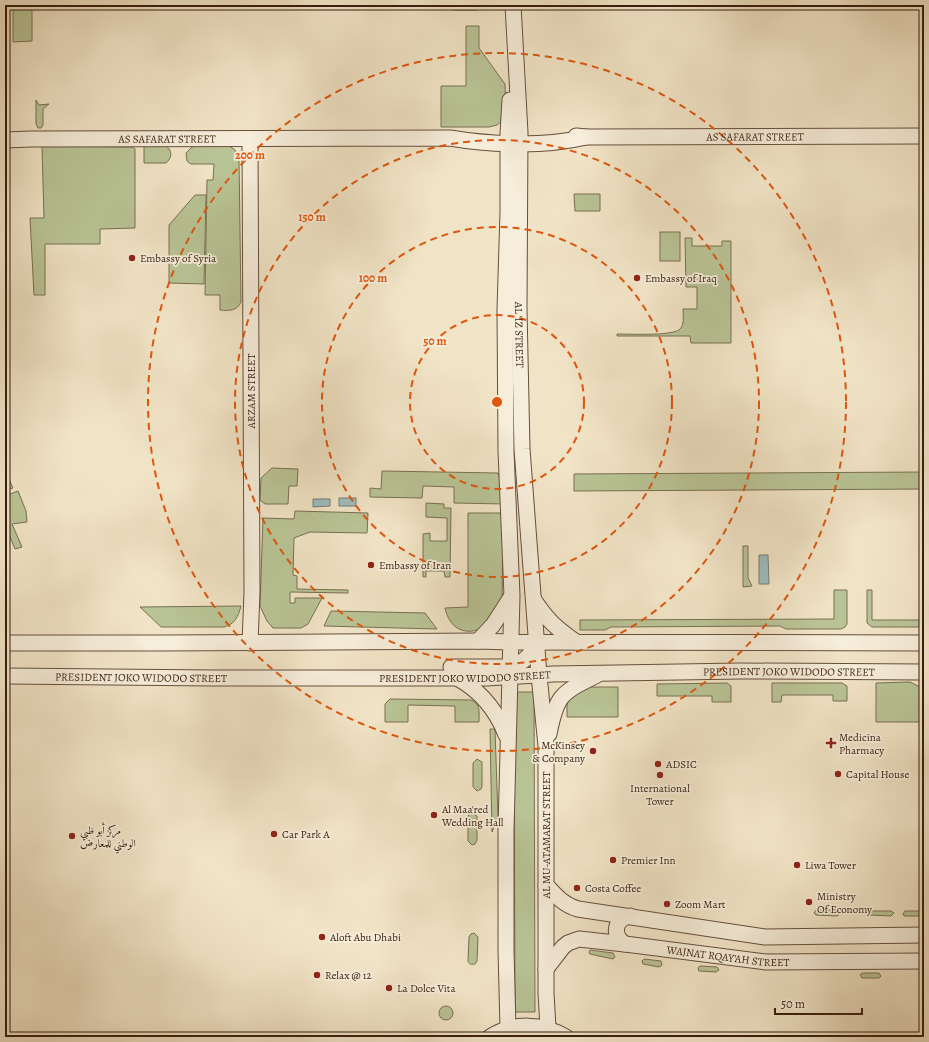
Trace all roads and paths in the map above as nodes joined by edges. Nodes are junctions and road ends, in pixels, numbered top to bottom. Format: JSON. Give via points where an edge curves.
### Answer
{"nodes":[{"id":1,"x":513,"y":5,"type":"edge"},
{"id":2,"x":924,"y":136,"type":"edge"},
{"id":3,"x":514,"y":138,"type":"junction"},
{"id":4,"x":250,"y":139,"type":"junction"},
{"id":5,"x":5,"y":140,"type":"edge"},
{"id":6,"x":512,"y":596,"type":"junction"},
{"id":7,"x":534,"y":599,"type":"junction"},
{"id":8,"x":478,"y":641,"type":"junction"},
{"id":9,"x":511,"y":642,"type":"junction"},
{"id":10,"x":536,"y":642,"type":"junction"},
{"id":11,"x":576,"y":642,"type":"junction"},
{"id":12,"x":5,"y":643,"type":"edge"},
{"id":13,"x":250,"y":643,"type":"junction"},
{"id":14,"x":924,"y":643,"type":"edge"},
{"id":15,"x":510,"y":672,"type":"junction"},
{"id":16,"x":599,"y":674,"type":"junction"},
{"id":17,"x":921,"y":674,"type":"edge"},
{"id":18,"x":539,"y":675,"type":"junction"},
{"id":19,"x":5,"y":676,"type":"edge"},
{"id":20,"x":214,"y":678,"type":"junction"},
{"id":21,"x":458,"y":678,"type":"junction"},
{"id":22,"x":508,"y":746,"type":"junction"},
{"id":23,"x":546,"y":746,"type":"junction"},
{"id":24,"x":546,"y":885,"type":"junction"},
{"id":25,"x":630,"y":916,"type":"junction"},
{"id":26,"x":924,"y":935,"type":"edge"},
{"id":27,"x":625,"y":944,"type":"junction"},
{"id":28,"x":924,"y":961,"type":"edge"},
{"id":29,"x":546,"y":969,"type":"junction"},
{"id":30,"x":508,"y":1028,"type":"junction"},
{"id":31,"x":548,"y":1028,"type":"junction"},
{"id":32,"x":490,"y":1037,"type":"edge"},
{"id":33,"x":566,"y":1037,"type":"edge"}],
"edges":[{"from":1,"to":3,"type":"street","name":"AL 'IZ STREET"},
{"from":2,"to":3,"type":"street","name":"AS SAFARAT STREET","via":[[586,138],[548,143]]},
{"from":3,"to":4,"type":"street","name":"AS SAFARAT STREET","via":[[469,141],[450,138]]},
{"from":3,"to":6,"type":"street","name":"AL 'IZ STREET","via":[[508,212],[505,344]]},
{"from":3,"to":7,"type":"street","name":"AL 'IZ STREET","via":[[522,449]]},
{"from":4,"to":5,"type":"street","name":"AS SAFARAT STREET"},
{"from":4,"to":13,"type":"street","name":"ARZAM STREET"},
{"from":6,"to":8,"type":"street","via":[[496,621]]},
{"from":6,"to":9,"type":"street","name":"AL 'IZ STREET"},
{"from":7,"to":10,"type":"street","name":"AL 'IZ STREET"},
{"from":7,"to":11,"type":"street","via":[[544,616]]},
{"from":8,"to":9,"type":"street"},
{"from":8,"to":13,"type":"street"},
{"from":9,"to":10,"type":"street"},
{"from":9,"to":15,"type":"street"},
{"from":10,"to":11,"type":"street"},
{"from":10,"to":15,"type":"street","via":[[531,654]]},
{"from":10,"to":18,"type":"street","name":"AL MU-ATAMARAT STREET"},
{"from":11,"to":14,"type":"street"},
{"from":12,"to":13,"type":"street"},
{"from":15,"to":18,"type":"street","name":"PRESIDENT JOKO WIDODO STREET"},
{"from":15,"to":20,"type":"street","via":[[244,669]]},
{"from":15,"to":21,"type":"street","name":"PRESIDENT JOKO WIDODO STREET"},
{"from":15,"to":22,"type":"street"},
{"from":16,"to":17,"type":"street","name":"PRESIDENT JOKO WIDODO STREET","via":[[748,671]]},
{"from":16,"to":18,"type":"street","name":"PRESIDENT JOKO WIDODO STREET"},
{"from":16,"to":23,"type":"street","via":[[569,690],[560,699],[553,714]]},
{"from":18,"to":23,"type":"street","name":"AL MU-ATAMARAT STREET"},
{"from":19,"to":20,"type":"street","name":"PRESIDENT JOKO WIDODO STREET"},
{"from":20,"to":21,"type":"street","name":"PRESIDENT JOKO WIDODO STREET"},
{"from":21,"to":22,"type":"street","via":[[476,690],[491,706],[502,725]]},
{"from":22,"to":30,"type":"street"},
{"from":23,"to":24,"type":"street","name":"AL MU-ATAMARAT STREET"},
{"from":24,"to":25,"type":"street","name":"WAJNAT RQAY'AH STREET","via":[[558,898],[571,906]]},
{"from":24,"to":29,"type":"street","name":"AL MU-ATAMARAT STREET"},
{"from":25,"to":26,"type":"street","name":"WAJNAT RQAY'AH STREET","via":[[765,937]]},
{"from":25,"to":27,"type":"street","via":[[622,919],[617,926],[616,934]]},
{"from":27,"to":28,"type":"street","name":"WAJNAT RQAY'AH STREET","via":[[757,961]]},
{"from":27,"to":29,"type":"street","name":"WAJNAT RQAY'AH STREET","via":[[574,940],[558,951]]},
{"from":29,"to":31,"type":"street","name":"AL MU-ATAMARAT STREET"},
{"from":30,"to":31,"type":"street"},
{"from":30,"to":32,"type":"street"},
{"from":31,"to":33,"type":"street"}]}
